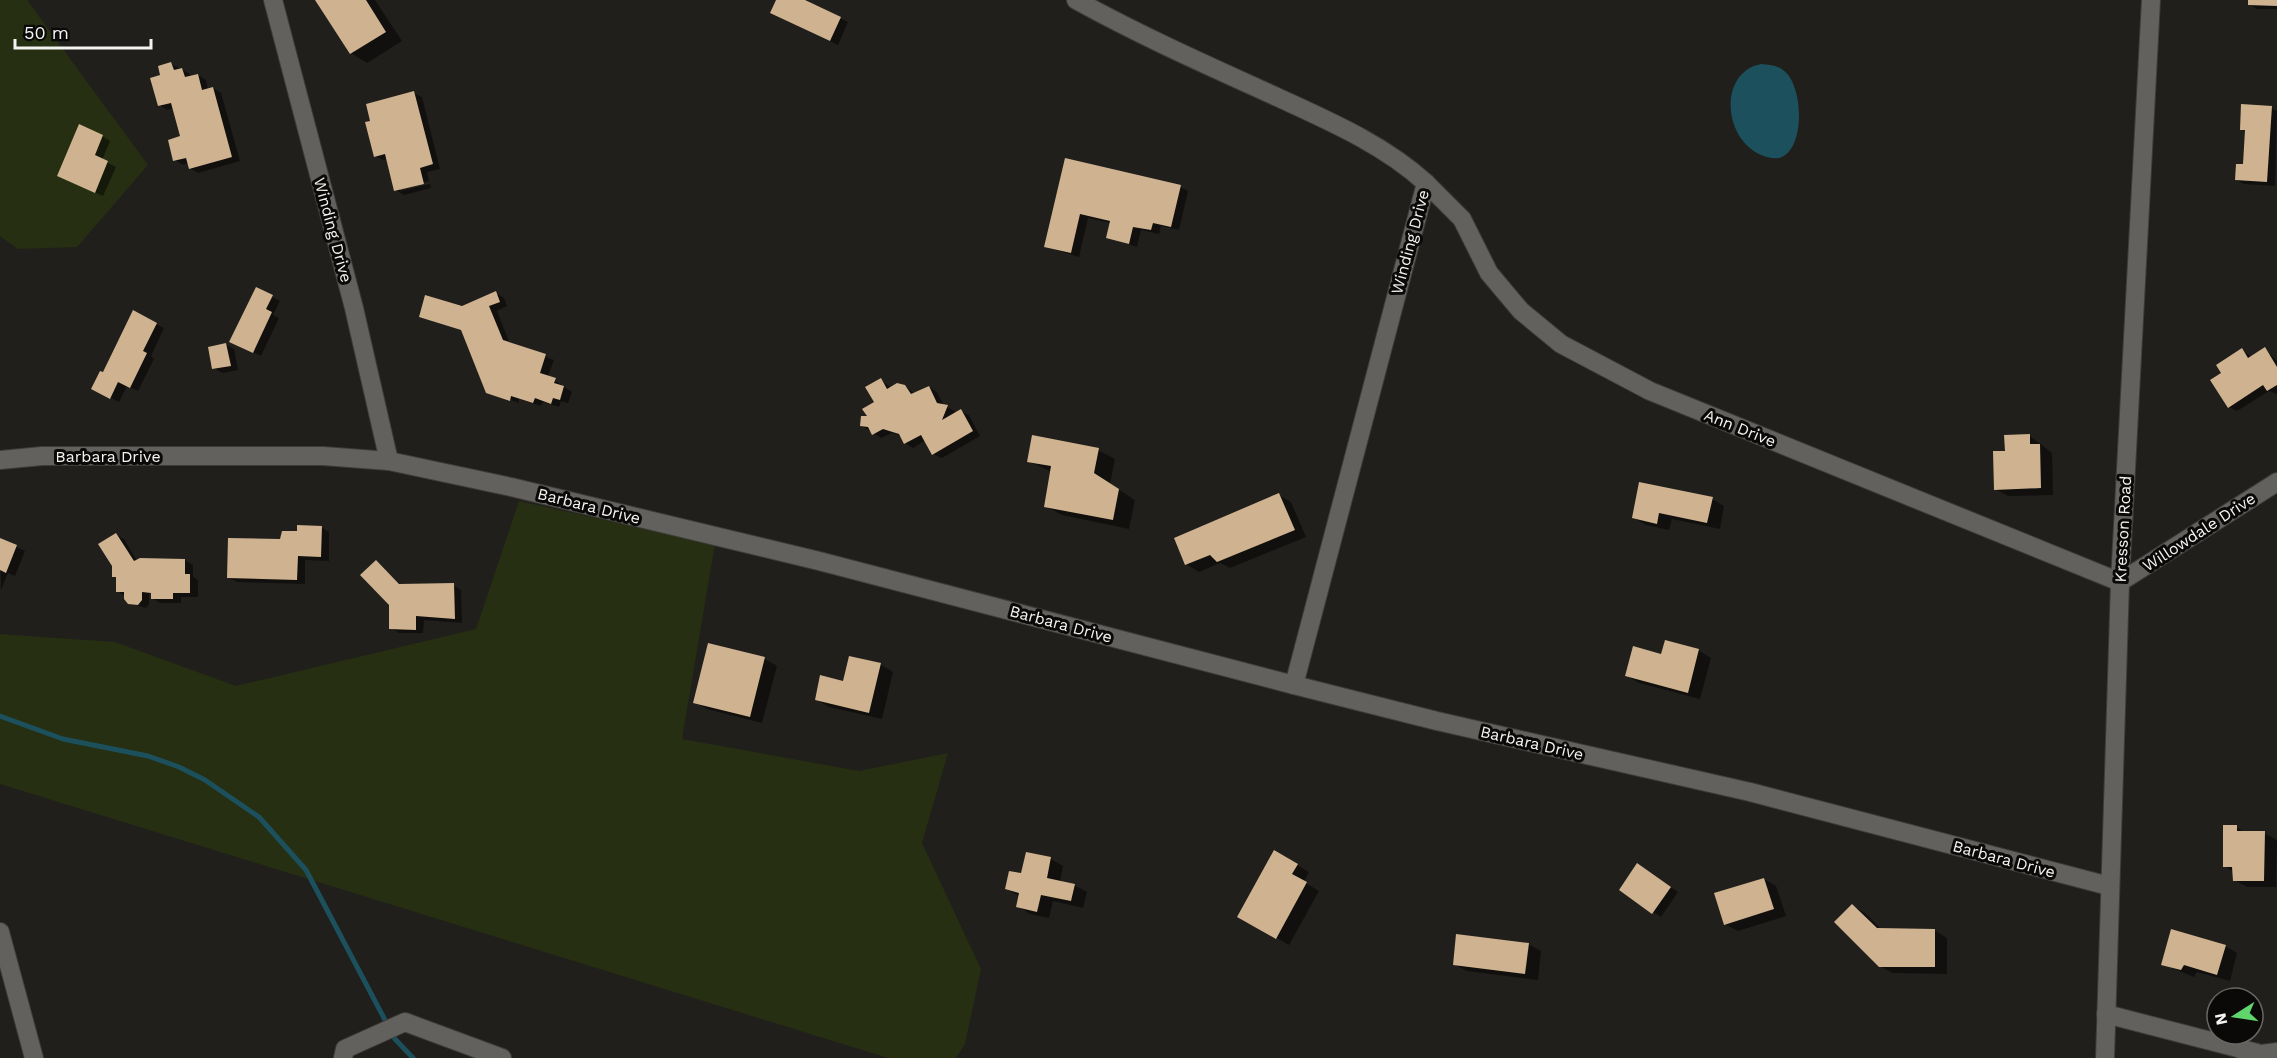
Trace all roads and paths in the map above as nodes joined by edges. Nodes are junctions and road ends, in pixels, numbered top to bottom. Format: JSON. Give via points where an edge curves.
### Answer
{"nodes":[{"id":1,"x":273,"y":0,"type":"edge"},
{"id":2,"x":1076,"y":0,"type":"edge"},
{"id":3,"x":2151,"y":0,"type":"edge"},
{"id":4,"x":1426,"y":183,"type":"junction"},
{"id":5,"x":0,"y":460,"type":"edge"},
{"id":6,"x":389,"y":461,"type":"junction"},
{"id":7,"x":2277,"y":482,"type":"edge"},
{"id":8,"x":2120,"y":582,"type":"junction"},
{"id":9,"x":1294,"y":685,"type":"junction"},
{"id":10,"x":2109,"y":886,"type":"junction"},
{"id":11,"x":0,"y":932,"type":"edge"},
{"id":12,"x":2106,"y":1014,"type":"junction"},
{"id":13,"x":2277,"y":1052,"type":"edge"},
{"id":14,"x":2249,"y":1055,"type":"edge"},
{"id":15,"x":34,"y":1058,"type":"edge"},
{"id":16,"x":343,"y":1058,"type":"edge"},
{"id":17,"x":502,"y":1058,"type":"edge"},
{"id":18,"x":2105,"y":1058,"type":"edge"}],
"edges":[{"from":1,"to":6,"type":"street","name":"Winding Drive","via":[[352,299]]},
{"from":2,"to":4,"type":"street","name":"Winding Drive","via":[[1123,26],[1354,133]]},
{"from":3,"to":8,"type":"street","name":"Kresson Road"},
{"from":4,"to":8,"type":"street","name":"Ann Drive","via":[[1462,219],[1489,273],[1521,311],[1561,344],[1650,392]]},
{"from":4,"to":9,"type":"street","name":"Winding Drive"},
{"from":5,"to":6,"type":"street","name":"Barbara Drive","via":[[53,456],[323,456]]},
{"from":6,"to":9,"type":"street","name":"Barbara Drive","via":[[819,561]]},
{"from":7,"to":8,"type":"street","name":"Willowdale Drive"},
{"from":8,"to":10,"type":"street","name":"Kresson Road"},
{"from":9,"to":10,"type":"street","name":"Barbara Drive","via":[[1750,792]]},
{"from":10,"to":12,"type":"street","name":"Kresson Road"},
{"from":11,"to":15,"type":"street"},
{"from":12,"to":14,"type":"street"},
{"from":12,"to":18,"type":"street","name":"Kresson Road"},
{"from":13,"to":14,"type":"street"},
{"from":16,"to":17,"type":"street","via":[[345,1049],[405,1022]]}]}
